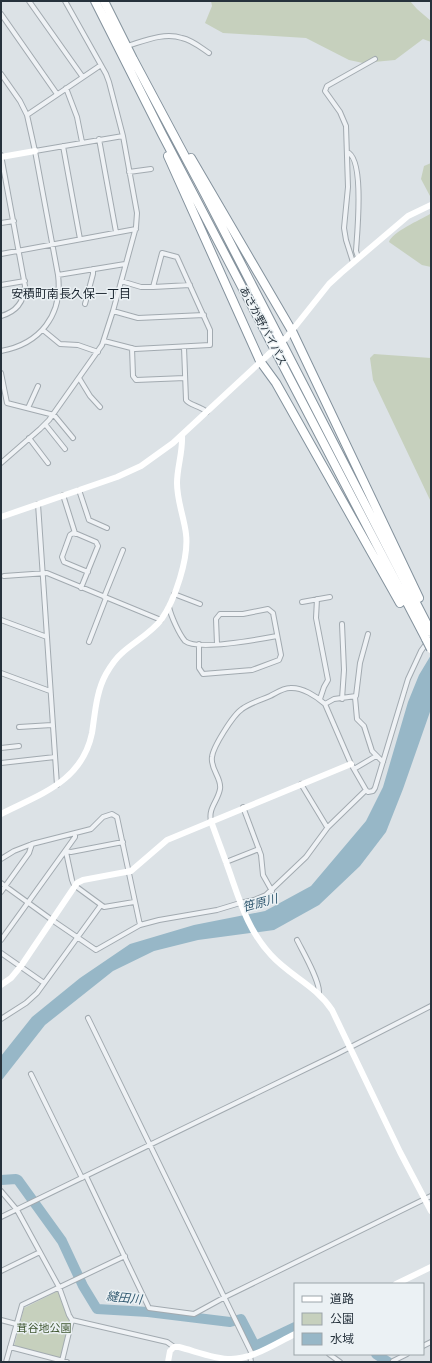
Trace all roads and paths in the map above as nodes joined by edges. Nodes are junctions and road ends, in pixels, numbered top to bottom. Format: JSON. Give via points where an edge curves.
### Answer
{"nodes":[{"id":1,"x":28,"y":1,"type":"edge"},
{"id":2,"x":65,"y":1,"type":"edge"},
{"id":3,"x":96,"y":1,"type":"edge"},
{"id":4,"x":104,"y":1,"type":"edge"},
{"id":5,"x":1,"y":14,"type":"edge"},
{"id":6,"x":126,"y":46,"type":"junction"},
{"id":7,"x":209,"y":52,"type":"dead end"},
{"id":8,"x":375,"y":59,"type":"dead end"},
{"id":9,"x":101,"y":64,"type":"junction"},
{"id":10,"x":126,"y":64,"type":"junction"},
{"id":11,"x":1,"y":74,"type":"edge"},
{"id":12,"x":82,"y":76,"type":"junction"},
{"id":13,"x":66,"y":88,"type":"junction"},
{"id":14,"x":57,"y":94,"type":"junction"},
{"id":15,"x":159,"y":109,"type":"junction"},
{"id":16,"x":26,"y":115,"type":"junction"},
{"id":17,"x":123,"y":136,"type":"junction"},
{"id":18,"x":99,"y":139,"type":"junction"},
{"id":19,"x":82,"y":142,"type":"junction"},
{"id":20,"x":63,"y":146,"type":"junction"},
{"id":21,"x":35,"y":151,"type":"junction"},
{"id":22,"x":347,"y":152,"type":"junction"},
{"id":23,"x":1,"y":156,"type":"edge"},
{"id":24,"x":151,"y":169,"type":"dead end"},
{"id":25,"x":129,"y":172,"type":"junction"},
{"id":26,"x":7,"y":190,"type":"junction"},
{"id":27,"x":1,"y":192,"type":"edge"},
{"id":28,"x":431,"y":205,"type":"edge"},
{"id":29,"x":14,"y":221,"type":"junction"},
{"id":30,"x":1,"y":224,"type":"edge"},
{"id":31,"x":136,"y":229,"type":"junction"},
{"id":32,"x":116,"y":232,"type":"junction"},
{"id":33,"x":80,"y":239,"type":"junction"},
{"id":34,"x":52,"y":245,"type":"junction"},
{"id":35,"x":19,"y":251,"type":"junction"},
{"id":36,"x":1,"y":254,"type":"edge"},
{"id":37,"x":358,"y":257,"type":"junction"},
{"id":38,"x":352,"y":262,"type":"junction"},
{"id":39,"x":125,"y":264,"type":"junction"},
{"id":40,"x":93,"y":269,"type":"junction"},
{"id":41,"x":58,"y":275,"type":"junction"},
{"id":42,"x":25,"y":281,"type":"junction"},
{"id":43,"x":121,"y":282,"type":"junction"},
{"id":44,"x":1,"y":285,"type":"edge"},
{"id":45,"x":190,"y":285,"type":"junction"},
{"id":46,"x":153,"y":287,"type":"junction"},
{"id":47,"x":85,"y":304,"type":"dead end"},
{"id":48,"x":113,"y":311,"type":"junction"},
{"id":49,"x":204,"y":315,"type":"junction"},
{"id":50,"x":1,"y":316,"type":"edge"},
{"id":51,"x":43,"y":330,"type":"junction"},
{"id":52,"x":292,"y":331,"type":"junction"},
{"id":53,"x":104,"y":340,"type":"junction"},
{"id":54,"x":184,"y":346,"type":"junction"},
{"id":55,"x":132,"y":348,"type":"junction"},
{"id":56,"x":1,"y":351,"type":"edge"},
{"id":57,"x":98,"y":352,"type":"junction"},
{"id":58,"x":260,"y":361,"type":"junction"},
{"id":59,"x":1,"y":373,"type":"edge"},
{"id":60,"x":79,"y":378,"type":"junction"},
{"id":61,"x":185,"y":378,"type":"junction"},
{"id":62,"x":38,"y":386,"type":"dead end"},
{"id":63,"x":100,"y":406,"type":"dead end"},
{"id":64,"x":28,"y":408,"type":"junction"},
{"id":65,"x":207,"y":412,"type":"junction"},
{"id":66,"x":52,"y":414,"type":"junction"},
{"id":67,"x":45,"y":424,"type":"junction"},
{"id":68,"x":182,"y":435,"type":"junction"},
{"id":69,"x":29,"y":438,"type":"junction"},
{"id":70,"x":73,"y":438,"type":"dead end"},
{"id":71,"x":65,"y":449,"type":"dead end"},
{"id":72,"x":3,"y":459,"type":"edge"},
{"id":73,"x":1,"y":463,"type":"edge"},
{"id":74,"x":48,"y":463,"type":"dead end"},
{"id":75,"x":79,"y":490,"type":"junction"},
{"id":76,"x":63,"y":496,"type":"junction"},
{"id":77,"x":38,"y":504,"type":"junction"},
{"id":78,"x":1,"y":517,"type":"edge"},
{"id":79,"x":107,"y":528,"type":"dead end"},
{"id":80,"x":76,"y":534,"type":"junction"},
{"id":81,"x":123,"y":550,"type":"dead end"},
{"id":82,"x":88,"y":572,"type":"junction"},
{"id":83,"x":42,"y":573,"type":"junction"},
{"id":84,"x":4,"y":576,"type":"dead end"},
{"id":85,"x":82,"y":588,"type":"junction"},
{"id":86,"x":174,"y":594,"type":"junction"},
{"id":87,"x":105,"y":597,"type":"junction"},
{"id":88,"x":330,"y":597,"type":"dead end"},
{"id":89,"x":317,"y":599,"type":"junction"},
{"id":90,"x":302,"y":602,"type":"dead end"},
{"id":91,"x":200,"y":604,"type":"dead end"},
{"id":92,"x":169,"y":608,"type":"junction"},
{"id":93,"x":1,"y":620,"type":"edge"},
{"id":94,"x":160,"y":620,"type":"junction"},
{"id":95,"x":431,"y":623,"type":"edge"},
{"id":96,"x":342,"y":624,"type":"dead end"},
{"id":97,"x":431,"y":631,"type":"edge"},
{"id":98,"x":368,"y":634,"type":"dead end"},
{"id":99,"x":278,"y":636,"type":"junction"},
{"id":100,"x":47,"y":637,"type":"junction"},
{"id":101,"x":428,"y":638,"type":"edge"},
{"id":102,"x":89,"y":642,"type":"dead end"},
{"id":103,"x":199,"y":644,"type":"junction"},
{"id":104,"x":217,"y":644,"type":"junction"},
{"id":105,"x":431,"y":649,"type":"edge"},
{"id":106,"x":1,"y":673,"type":"edge"},
{"id":107,"x":50,"y":691,"type":"junction"},
{"id":108,"x":355,"y":697,"type":"junction"},
{"id":109,"x":320,"y":699,"type":"junction"},
{"id":110,"x":342,"y":699,"type":"junction"},
{"id":111,"x":325,"y":704,"type":"junction"},
{"id":112,"x":52,"y":725,"type":"junction"},
{"id":113,"x":19,"y":727,"type":"dead end"},
{"id":114,"x":19,"y":746,"type":"dead end"},
{"id":115,"x":1,"y":748,"type":"edge"},
{"id":116,"x":376,"y":756,"type":"junction"},
{"id":117,"x":55,"y":757,"type":"junction"},
{"id":118,"x":383,"y":762,"type":"junction"},
{"id":119,"x":1,"y":763,"type":"edge"},
{"id":120,"x":352,"y":766,"type":"junction"},
{"id":121,"x":301,"y":784,"type":"junction"},
{"id":122,"x":57,"y":785,"type":"junction"},
{"id":123,"x":366,"y":790,"type":"junction"},
{"id":124,"x":243,"y":808,"type":"junction"},
{"id":125,"x":2,"y":811,"type":"edge"},
{"id":126,"x":211,"y":821,"type":"junction"},
{"id":127,"x":327,"y":827,"type":"junction"},
{"id":128,"x":75,"y":833,"type":"junction"},
{"id":129,"x":122,"y":842,"type":"junction"},
{"id":130,"x":32,"y":844,"type":"junction"},
{"id":131,"x":259,"y":849,"type":"junction"},
{"id":132,"x":66,"y":852,"type":"junction"},
{"id":133,"x":1,"y":859,"type":"edge"},
{"id":134,"x":226,"y":862,"type":"junction"},
{"id":135,"x":128,"y":872,"type":"junction"},
{"id":136,"x":1,"y":883,"type":"edge"},
{"id":137,"x":5,"y":886,"type":"junction"},
{"id":138,"x":75,"y":886,"type":"junction"},
{"id":139,"x":272,"y":891,"type":"junction"},
{"id":140,"x":1,"y":892,"type":"edge"},
{"id":141,"x":28,"y":902,"type":"junction"},
{"id":142,"x":134,"y":902,"type":"junction"},
{"id":143,"x":240,"y":903,"type":"junction"},
{"id":144,"x":100,"y":905,"type":"junction"},
{"id":145,"x":52,"y":920,"type":"junction"},
{"id":146,"x":140,"y":925,"type":"junction"},
{"id":147,"x":77,"y":937,"type":"junction"},
{"id":148,"x":1,"y":940,"type":"edge"},
{"id":149,"x":297,"y":940,"type":"dead end"},
{"id":150,"x":1,"y":953,"type":"edge"},
{"id":151,"x":21,"y":966,"type":"junction"},
{"id":152,"x":44,"y":982,"type":"junction"},
{"id":153,"x":1,"y":985,"type":"edge"},
{"id":154,"x":318,"y":993,"type":"junction"},
{"id":155,"x":431,"y":1006,"type":"edge"},
{"id":156,"x":88,"y":1018,"type":"dead end"},
{"id":157,"x":1,"y":1019,"type":"edge"},
{"id":158,"x":350,"y":1047,"type":"junction"},
{"id":159,"x":31,"y":1074,"type":"dead end"},
{"id":160,"x":150,"y":1144,"type":"junction"},
{"id":161,"x":84,"y":1177,"type":"junction"},
{"id":162,"x":1,"y":1191,"type":"edge"},
{"id":163,"x":431,"y":1196,"type":"edge"},
{"id":164,"x":425,"y":1199,"type":"junction"},
{"id":165,"x":17,"y":1210,"type":"junction"},
{"id":166,"x":431,"y":1211,"type":"edge"},
{"id":167,"x":1,"y":1217,"type":"edge"},
{"id":168,"x":40,"y":1252,"type":"junction"},
{"id":169,"x":125,"y":1256,"type":"junction"},
{"id":170,"x":431,"y":1267,"type":"edge"},
{"id":171,"x":1,"y":1271,"type":"edge"},
{"id":172,"x":398,"y":1283,"type":"edge"},
{"id":173,"x":59,"y":1287,"type":"junction"},
{"id":174,"x":225,"y":1297,"type":"junction"},
{"id":175,"x":1,"y":1320,"type":"edge"},
{"id":176,"x":72,"y":1320,"type":"junction"},
{"id":177,"x":16,"y":1324,"type":"junction"},
{"id":178,"x":294,"y":1335,"type":"edge"},
{"id":179,"x":10,"y":1347,"type":"junction"},
{"id":180,"x":174,"y":1347,"type":"junction"},
{"id":181,"x":330,"y":1355,"type":"edge"},
{"id":182,"x":405,"y":1355,"type":"edge"},
{"id":183,"x":251,"y":1357,"type":"edge"},
{"id":184,"x":64,"y":1361,"type":"edge"},
{"id":185,"x":393,"y":1361,"type":"dead end"},
{"id":186,"x":6,"y":1362,"type":"edge"},
{"id":187,"x":168,"y":1362,"type":"edge"},
{"id":188,"x":340,"y":1362,"type":"edge"}],
"edges":[{"from":1,"to":12,"type":"street"},
{"from":2,"to":9,"type":"street"},
{"from":3,"to":10,"type":"highway","name":"あさか野バイパス"},
{"from":4,"to":6,"type":"highway","name":"あさか野バイパス"},
{"from":5,"to":14,"type":"street"},
{"from":6,"to":7,"type":"street","via":[[158,37],[175,37],[197,44]]},
{"from":6,"to":15,"type":"highway","name":"あさか野バイパス"},
{"from":8,"to":22,"type":"street","via":[[325,88],[345,123]]},
{"from":9,"to":12,"type":"street"},
{"from":9,"to":17,"type":"street","via":[[109,82]]},
{"from":10,"to":58,"type":"highway"},
{"from":10,"to":101,"type":"highway","name":"あさか野バイパス"},
{"from":11,"to":16,"type":"street"},
{"from":12,"to":13,"type":"street"},
{"from":13,"to":14,"type":"street"},
{"from":13,"to":19,"type":"street","via":[[77,117]]},
{"from":14,"to":16,"type":"street"},
{"from":15,"to":52,"type":"highway","via":[[187,150]]},
{"from":15,"to":97,"type":"highway","name":"あさか野バイパス"},
{"from":16,"to":21,"type":"street"},
{"from":17,"to":18,"type":"street"},
{"from":17,"to":25,"type":"street"},
{"from":18,"to":19,"type":"street"},
{"from":18,"to":32,"type":"street"},
{"from":19,"to":20,"type":"street"},
{"from":20,"to":21,"type":"street"},
{"from":20,"to":33,"type":"street"},
{"from":21,"to":23,"type":"street"},
{"from":21,"to":34,"type":"street"},
{"from":22,"to":37,"type":"street","via":[[353,158],[358,180]]},
{"from":22,"to":38,"type":"street","via":[[348,187],[344,228]]},
{"from":23,"to":26,"type":"street"},
{"from":24,"to":25,"type":"street"},
{"from":25,"to":31,"type":"street","via":[[137,213]]},
{"from":26,"to":27,"type":"street"},
{"from":26,"to":29,"type":"street"},
{"from":28,"to":37,"type":"street","via":[[408,216]]},
{"from":29,"to":30,"type":"street"},
{"from":29,"to":35,"type":"street"},
{"from":31,"to":32,"type":"street"},
{"from":31,"to":39,"type":"street"},
{"from":32,"to":33,"type":"street"},
{"from":33,"to":34,"type":"street"},
{"from":34,"to":35,"type":"street"},
{"from":34,"to":41,"type":"street"},
{"from":35,"to":36,"type":"street"},
{"from":35,"to":42,"type":"street"},
{"from":37,"to":38,"type":"street"},
{"from":38,"to":52,"type":"street","via":[[329,284]]},
{"from":39,"to":40,"type":"street"},
{"from":39,"to":43,"type":"street"},
{"from":40,"to":41,"type":"street"},
{"from":40,"to":47,"type":"street"},
{"from":41,"to":51,"type":"street","via":[[56,306]]},
{"from":42,"to":44,"type":"street"},
{"from":42,"to":50,"type":"street","via":[[25,292],[19,306]]},
{"from":43,"to":46,"type":"street"},
{"from":43,"to":48,"type":"street"},
{"from":45,"to":46,"type":"street"},
{"from":45,"to":46,"type":"street","via":[[177,257],[162,253]]},
{"from":45,"to":49,"type":"street"},
{"from":48,"to":49,"type":"street","via":[[138,318]]},
{"from":48,"to":53,"type":"street"},
{"from":49,"to":54,"type":"street","via":[[210,330],[210,345]]},
{"from":51,"to":56,"type":"street","via":[[26,343]]},
{"from":51,"to":57,"type":"street","via":[[60,344],[78,344]]},
{"from":52,"to":58,"type":"street","bridge":true},
{"from":52,"to":95,"type":"highway"},
{"from":53,"to":55,"type":"street"},
{"from":53,"to":57,"type":"street"},
{"from":54,"to":55,"type":"street"},
{"from":54,"to":61,"type":"street"},
{"from":55,"to":61,"type":"street","via":[[133,376],[136,380]]},
{"from":57,"to":60,"type":"street"},
{"from":58,"to":65,"type":"street"},
{"from":58,"to":101,"type":"highway","via":[[283,395],[404,609]]},
{"from":59,"to":64,"type":"street","via":[[7,403]]},
{"from":60,"to":63,"type":"street"},
{"from":60,"to":66,"type":"street"},
{"from":61,"to":65,"type":"street","via":[[188,403]]},
{"from":62,"to":64,"type":"street"},
{"from":64,"to":66,"type":"street"},
{"from":65,"to":68,"type":"street"},
{"from":66,"to":67,"type":"street"},
{"from":66,"to":70,"type":"street"},
{"from":67,"to":69,"type":"street"},
{"from":67,"to":71,"type":"street"},
{"from":68,"to":75,"type":"street","via":[[163,452],[133,470]]},
{"from":68,"to":86,"type":"street","via":[[177,484],[186,544],[185,557]]},
{"from":69,"to":72,"type":"street"},
{"from":69,"to":74,"type":"street"},
{"from":72,"to":73,"type":"street"},
{"from":75,"to":76,"type":"street"},
{"from":75,"to":79,"type":"street","via":[[89,520]]},
{"from":76,"to":77,"type":"street"},
{"from":76,"to":80,"type":"street"},
{"from":77,"to":78,"type":"street"},
{"from":77,"to":83,"type":"street"},
{"from":80,"to":82,"type":"street","via":[[96,542],[98,546]]},
{"from":80,"to":82,"type":"street","via":[[70,535],[62,557],[64,562]]},
{"from":81,"to":87,"type":"street"},
{"from":82,"to":85,"type":"street"},
{"from":83,"to":84,"type":"street"},
{"from":83,"to":85,"type":"street"},
{"from":83,"to":100,"type":"street"},
{"from":85,"to":87,"type":"street"},
{"from":86,"to":91,"type":"street"},
{"from":86,"to":92,"type":"street"},
{"from":87,"to":94,"type":"street"},
{"from":87,"to":102,"type":"street"},
{"from":88,"to":89,"type":"street"},
{"from":89,"to":90,"type":"street"},
{"from":89,"to":109,"type":"street","via":[[316,618],[328,680]]},
{"from":92,"to":94,"type":"street"},
{"from":92,"to":103,"type":"street","via":[[184,640]]},
{"from":93,"to":100,"type":"street"},
{"from":94,"to":122,"type":"street","via":[[122,653],[108,670],[100,686],[86,753],[71,774]]},
{"from":96,"to":110,"type":"street"},
{"from":98,"to":108,"type":"street"},
{"from":99,"to":103,"type":"street","via":[[282,655],[279,660],[252,670],[237,672],[202,673],[199,668]]},
{"from":99,"to":104,"type":"street"},
{"from":99,"to":104,"type":"street","via":[[273,613],[268,609],[243,614],[221,614],[216,619]]},
{"from":100,"to":107,"type":"street"},
{"from":101,"to":105,"type":"highway","name":"あさか野バイパス","bridge":true},
{"from":101,"to":118,"type":"street","via":[[408,680]]},
{"from":103,"to":104,"type":"street"},
{"from":106,"to":107,"type":"street"},
{"from":107,"to":112,"type":"street"},
{"from":108,"to":110,"type":"street"},
{"from":108,"to":116,"type":"street","via":[[357,719],[364,726],[371,749]]},
{"from":109,"to":111,"type":"street"},
{"from":109,"to":126,"type":"street","via":[[302,690],[288,688],[242,708],[230,722],[212,756],[211,763],[220,790],[212,808]]},
{"from":110,"to":111,"type":"street","via":[[334,699]]},
{"from":111,"to":120,"type":"street"},
{"from":112,"to":113,"type":"street"},
{"from":112,"to":117,"type":"street"},
{"from":114,"to":115,"type":"street"},
{"from":116,"to":118,"type":"street"},
{"from":116,"to":120,"type":"street"},
{"from":117,"to":119,"type":"street"},
{"from":117,"to":122,"type":"street"},
{"from":118,"to":123,"type":"street","via":[[376,788],[370,792]]},
{"from":120,"to":121,"type":"street"},
{"from":120,"to":123,"type":"street"},
{"from":121,"to":124,"type":"street"},
{"from":121,"to":127,"type":"street"},
{"from":122,"to":125,"type":"street"},
{"from":123,"to":127,"type":"street"},
{"from":124,"to":126,"type":"street"},
{"from":124,"to":131,"type":"street"},
{"from":126,"to":134,"type":"street"},
{"from":126,"to":135,"type":"street","via":[[168,840]]},
{"from":127,"to":139,"type":"street","via":[[306,857]]},
{"from":128,"to":129,"type":"street","via":[[91,829],[103,817],[112,814],[118,818]]},
{"from":128,"to":130,"type":"street"},
{"from":128,"to":132,"type":"street"},
{"from":129,"to":132,"type":"street"},
{"from":129,"to":135,"type":"street"},
{"from":130,"to":133,"type":"street"},
{"from":130,"to":137,"type":"street","via":[[29,853]]},
{"from":131,"to":134,"type":"street"},
{"from":131,"to":139,"type":"street","via":[[263,875]]},
{"from":132,"to":138,"type":"street"},
{"from":132,"to":141,"type":"street"},
{"from":134,"to":143,"type":"street"},
{"from":135,"to":138,"type":"street","via":[[83,880]]},
{"from":135,"to":142,"type":"street"},
{"from":136,"to":137,"type":"street"},
{"from":137,"to":140,"type":"street"},
{"from":137,"to":141,"type":"street"},
{"from":138,"to":144,"type":"street"},
{"from":138,"to":145,"type":"street"},
{"from":139,"to":143,"type":"street"},
{"from":141,"to":145,"type":"street"},
{"from":141,"to":148,"type":"street"},
{"from":142,"to":144,"type":"street","via":[[107,907]]},
{"from":142,"to":146,"type":"street"},
{"from":143,"to":146,"type":"street"},
{"from":143,"to":154,"type":"street","via":[[254,933],[270,954],[284,968]]},
{"from":144,"to":147,"type":"street"},
{"from":145,"to":147,"type":"street"},
{"from":145,"to":151,"type":"street"},
{"from":146,"to":147,"type":"street","via":[[96,950]]},
{"from":147,"to":152,"type":"street"},
{"from":149,"to":154,"type":"street","via":[[312,970]]},
{"from":150,"to":151,"type":"street"},
{"from":151,"to":152,"type":"street"},
{"from":151,"to":153,"type":"street"},
{"from":152,"to":157,"type":"street","via":[[26,1003]]},
{"from":154,"to":158,"type":"street","via":[[332,1010]]},
{"from":155,"to":158,"type":"street"},
{"from":156,"to":160,"type":"street"},
{"from":158,"to":160,"type":"street"},
{"from":158,"to":164,"type":"street"},
{"from":159,"to":161,"type":"street"},
{"from":160,"to":161,"type":"street"},
{"from":160,"to":174,"type":"street"},
{"from":161,"to":165,"type":"street"},
{"from":161,"to":169,"type":"street"},
{"from":162,"to":165,"type":"street"},
{"from":163,"to":164,"type":"street"},
{"from":164,"to":166,"type":"street"},
{"from":164,"to":174,"type":"street"},
{"from":165,"to":167,"type":"street"},
{"from":165,"to":168,"type":"street"},
{"from":168,"to":171,"type":"street"},
{"from":168,"to":173,"type":"street"},
{"from":169,"to":173,"type":"street"},
{"from":169,"to":174,"type":"street","via":[[149,1308],[194,1314]]},
{"from":170,"to":172,"type":"street"},
{"from":173,"to":176,"type":"street"},
{"from":173,"to":177,"type":"street","via":[[22,1305]]},
{"from":174,"to":183,"type":"street"},
{"from":175,"to":177,"type":"street"},
{"from":176,"to":180,"type":"street","via":[[167,1342]]},
{"from":176,"to":184,"type":"street"},
{"from":177,"to":179,"type":"street"},
{"from":178,"to":183,"type":"street"},
{"from":179,"to":184,"type":"street"},
{"from":179,"to":186,"type":"street"},
{"from":180,"to":183,"type":"street","via":[[225,1358]]},
{"from":180,"to":187,"type":"street","via":[[170,1351]]},
{"from":181,"to":188,"type":"street"},
{"from":182,"to":185,"type":"street"}]}
